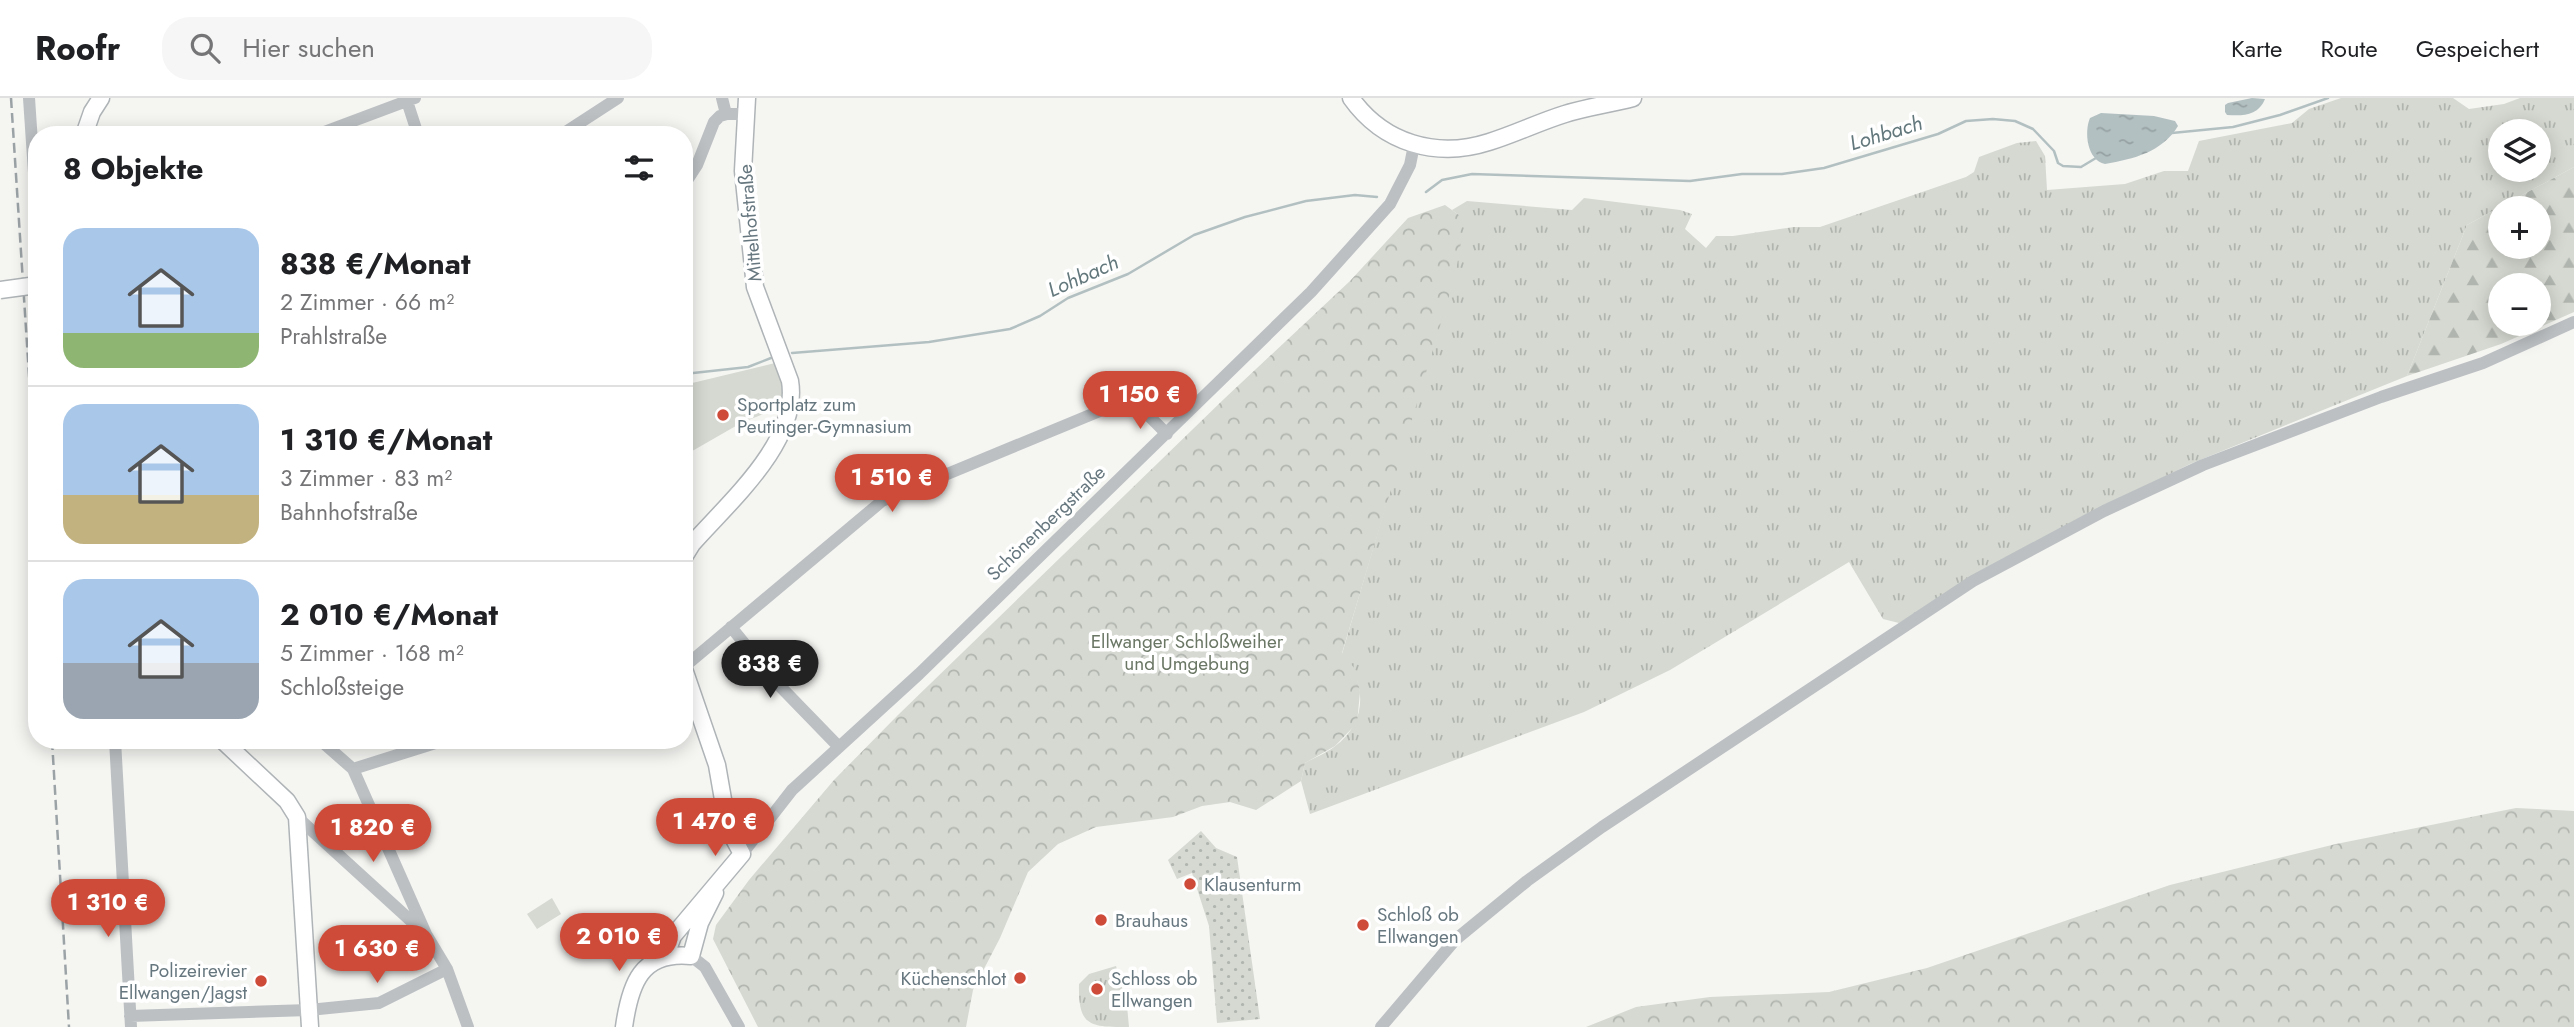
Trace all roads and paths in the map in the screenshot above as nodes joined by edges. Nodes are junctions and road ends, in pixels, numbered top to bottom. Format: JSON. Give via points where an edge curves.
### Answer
{"nodes":[{"id":1,"x":29,"y":98,"type":"edge"},
{"id":2,"x":101,"y":98,"type":"edge"},
{"id":3,"x":618,"y":98,"type":"edge"},
{"id":4,"x":722,"y":98,"type":"edge"},
{"id":5,"x":1351,"y":98,"type":"edge"},
{"id":6,"x":1633,"y":98,"type":"edge"},
{"id":7,"x":410,"y":99,"type":"edge"},
{"id":8,"x":746,"y":106,"type":"edge"},
{"id":9,"x":726,"y":114,"type":"junction"},
{"id":10,"x":31,"y":126,"type":"edge"},
{"id":11,"x":87,"y":126,"type":"edge"},
{"id":12,"x":342,"y":126,"type":"edge"},
{"id":13,"x":416,"y":126,"type":"edge"},
{"id":14,"x":575,"y":126,"type":"edge"},
{"id":15,"x":1414,"y":145,"type":"junction"},
{"id":16,"x":693,"y":171,"type":"edge"},
{"id":17,"x":28,"y":286,"type":"edge"},
{"id":18,"x":0,"y":290,"type":"edge"},
{"id":19,"x":2574,"y":322,"type":"edge"},
{"id":20,"x":1167,"y":434,"type":"junction"},
{"id":21,"x":693,"y":540,"type":"edge"},
{"id":22,"x":732,"y":627,"type":"junction"},
{"id":23,"x":693,"y":660,"type":"edge"},
{"id":24,"x":693,"y":694,"type":"edge"},
{"id":25,"x":839,"y":747,"type":"junction"},
{"id":26,"x":115,"y":749,"type":"edge"},
{"id":27,"x":232,"y":749,"type":"edge"},
{"id":28,"x":330,"y":749,"type":"edge"},
{"id":29,"x":416,"y":749,"type":"edge"},
{"id":30,"x":353,"y":769,"type":"junction"},
{"id":31,"x":297,"y":817,"type":"junction"},
{"id":32,"x":742,"y":854,"type":"junction"},
{"id":33,"x":718,"y":884,"type":"junction"},
{"id":34,"x":426,"y":934,"type":"junction"},
{"id":35,"x":666,"y":956,"type":"junction"},
{"id":36,"x":691,"y":956,"type":"junction"},
{"id":37,"x":447,"y":969,"type":"junction"},
{"id":38,"x":309,"y":1010,"type":"junction"},
{"id":39,"x":130,"y":1021,"type":"edge"},
{"id":40,"x":310,"y":1027,"type":"edge"},
{"id":41,"x":468,"y":1027,"type":"edge"},
{"id":42,"x":624,"y":1027,"type":"edge"},
{"id":43,"x":739,"y":1027,"type":"edge"},
{"id":44,"x":1381,"y":1027,"type":"edge"}],
"edges":[{"from":1,"to":10,"type":"street"},
{"from":2,"to":11,"type":"street"},
{"from":3,"to":14,"type":"street"},
{"from":4,"to":9,"type":"street"},
{"from":5,"to":15,"type":"street","via":[[1378,128]]},
{"from":6,"to":15,"type":"street","via":[[1566,114],[1488,142],[1461,147]]},
{"from":7,"to":12,"type":"street"},
{"from":7,"to":13,"type":"street"},
{"from":8,"to":9,"type":"street"},
{"from":8,"to":21,"type":"street","name":"Mittelhofstraße","via":[[743,171],[755,287],[793,396],[790,415],[770,456]]},
{"from":9,"to":16,"type":"street","via":[[714,122]]},
{"from":15,"to":20,"type":"street","name":"Schönenbergstraße","via":[[1410,165],[1390,204],[1311,292]]},
{"from":17,"to":18,"type":"street","bridge":true},
{"from":19,"to":44,"type":"street","via":[[2483,363],[2203,465],[2104,511],[1973,581],[1527,881],[1455,940]]},
{"from":20,"to":22,"type":"street","via":[[1135,402],[1124,401],[882,501]]},
{"from":20,"to":25,"type":"street","name":"Schönenbergstraße"},
{"from":22,"to":23,"type":"street"},
{"from":22,"to":25,"type":"street","via":[[774,680]]},
{"from":24,"to":32,"type":"street","via":[[717,765],[728,828]]},
{"from":25,"to":32,"type":"street","name":"Schönenbergstraße","via":[[792,790]]},
{"from":26,"to":39,"type":"street"},
{"from":27,"to":31,"type":"street","via":[[287,801]]},
{"from":28,"to":30,"type":"street"},
{"from":29,"to":30,"type":"street"},
{"from":30,"to":34,"type":"street"},
{"from":31,"to":34,"type":"street"},
{"from":31,"to":38,"type":"street"},
{"from":32,"to":33,"type":"street"},
{"from":33,"to":35,"type":"street","via":[[673,936]]},
{"from":33,"to":36,"type":"street"},
{"from":34,"to":37,"type":"street"},
{"from":35,"to":36,"type":"street"},
{"from":35,"to":42,"type":"street","via":[[652,962],[634,984]]},
{"from":36,"to":43,"type":"street","via":[[705,967]]},
{"from":37,"to":38,"type":"street","via":[[379,1003]]},
{"from":37,"to":41,"type":"street"},
{"from":38,"to":39,"type":"street"},
{"from":38,"to":40,"type":"street"}]}
